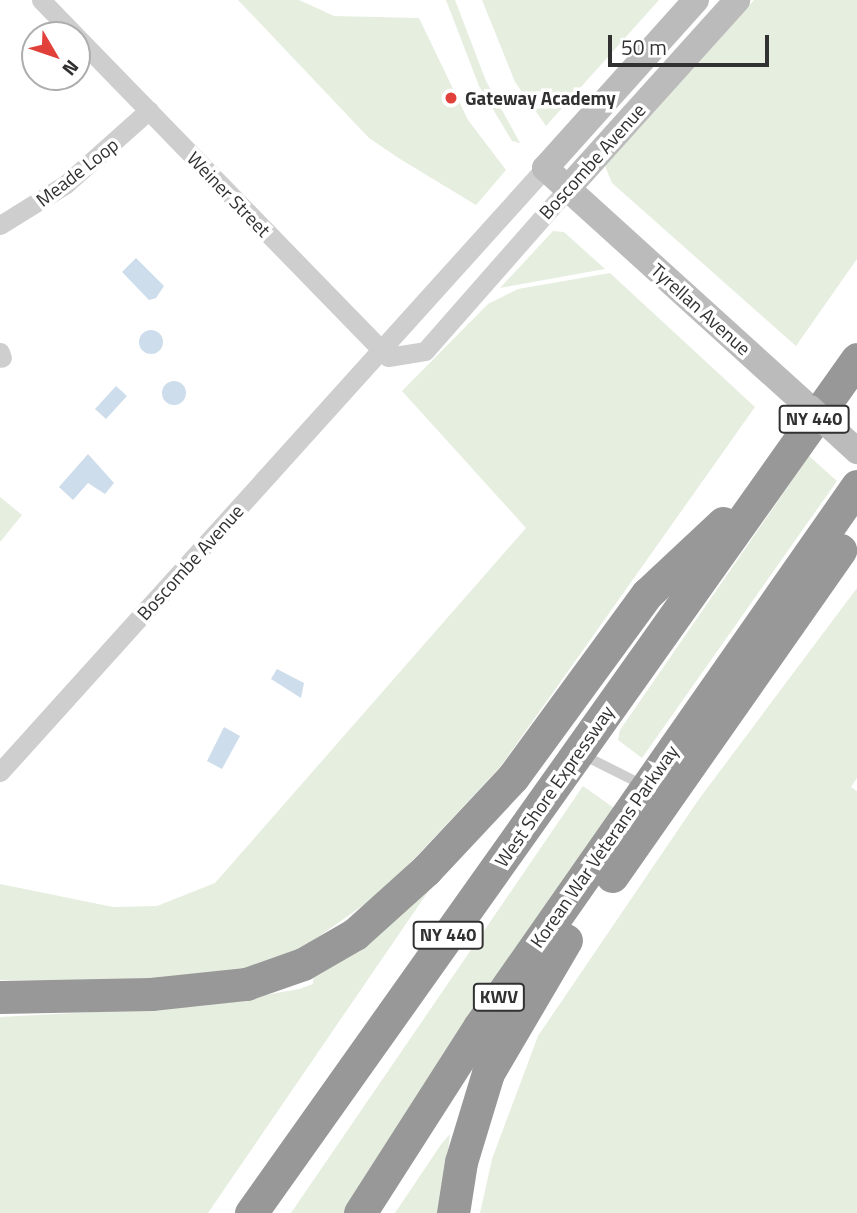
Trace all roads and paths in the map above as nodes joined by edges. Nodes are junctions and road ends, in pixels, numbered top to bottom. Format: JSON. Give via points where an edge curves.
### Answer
{"nodes":[{"id":1,"x":41,"y":0,"type":"edge"},
{"id":2,"x":696,"y":0,"type":"edge"},
{"id":3,"x":737,"y":0,"type":"edge"},
{"id":4,"x":61,"y":21,"type":"edge"},
{"id":5,"x":91,"y":51,"type":"edge"},
{"id":6,"x":149,"y":110,"type":"junction"},
{"id":7,"x":545,"y":168,"type":"junction"},
{"id":8,"x":568,"y":188,"type":"junction"},
{"id":9,"x":0,"y":225,"type":"edge"},
{"id":10,"x":380,"y":352,"type":"junction"},
{"id":11,"x":857,"y":359,"type":"edge"},
{"id":12,"x":857,"y":451,"type":"edge"},
{"id":13,"x":771,"y":478,"type":"junction"},
{"id":14,"x":857,"y":486,"type":"edge"},
{"id":15,"x":857,"y":525,"type":"edge"},
{"id":16,"x":578,"y":752,"type":"junction"},
{"id":17,"x":0,"y":772,"type":"edge"},
{"id":18,"x":646,"y":786,"type":"junction"},
{"id":19,"x":0,"y":997,"type":"edge"},
{"id":20,"x":319,"y":1117,"type":"junction"},
{"id":21,"x":251,"y":1213,"type":"edge"},
{"id":22,"x":268,"y":1213,"type":"edge"},
{"id":23,"x":360,"y":1213,"type":"edge"},
{"id":24,"x":453,"y":1213,"type":"edge"}],
"edges":[{"from":1,"to":4,"type":"street","name":"Weiner Street"},
{"from":2,"to":7,"type":"street","name":"Boscombe Avenue"},
{"from":3,"to":8,"type":"street","name":"Boscombe Avenue"},
{"from":5,"to":6,"type":"street","name":"Weiner Street"},
{"from":6,"to":9,"type":"street","name":"Meade Loop","via":[[66,184]]},
{"from":6,"to":10,"type":"street","name":"Weiner Street"},
{"from":7,"to":8,"type":"street","name":"Tyrellan Avenue"},
{"from":7,"to":10,"type":"street","name":"Boscombe Avenue"},
{"from":8,"to":10,"type":"street","name":"Boscombe Avenue","via":[[425,351],[397,359]]},
{"from":8,"to":12,"type":"street","name":"Tyrellan Avenue","bridge":true},
{"from":10,"to":17,"type":"street","name":"Boscombe Avenue"},
{"from":11,"to":13,"type":"highway","name":"West Shore Expressway","number":"NY 440"},
{"from":13,"to":16,"type":"highway","name":"West Shore Expressway","number":"NY 440"},
{"from":13,"to":19,"type":"highway","via":[[647,594],[513,777],[426,870],[355,934],[303,964],[236,985]]},
{"from":14,"to":18,"type":"highway","name":"Korean War Veterans Parkway","number":"KWV"},
{"from":15,"to":24,"type":"highway","via":[[524,1003],[476,1105]]},
{"from":16,"to":18,"type":"lane"},
{"from":16,"to":20,"type":"highway","name":"West Shore Expressway","number":"NY 440"},
{"from":18,"to":23,"type":"highway","name":"Korean War Veterans Parkway","number":"KWV"},
{"from":20,"to":21,"type":"highway","name":"West Shore Expressway","number":"NY 440"},
{"from":20,"to":22,"type":"highway"}]}
